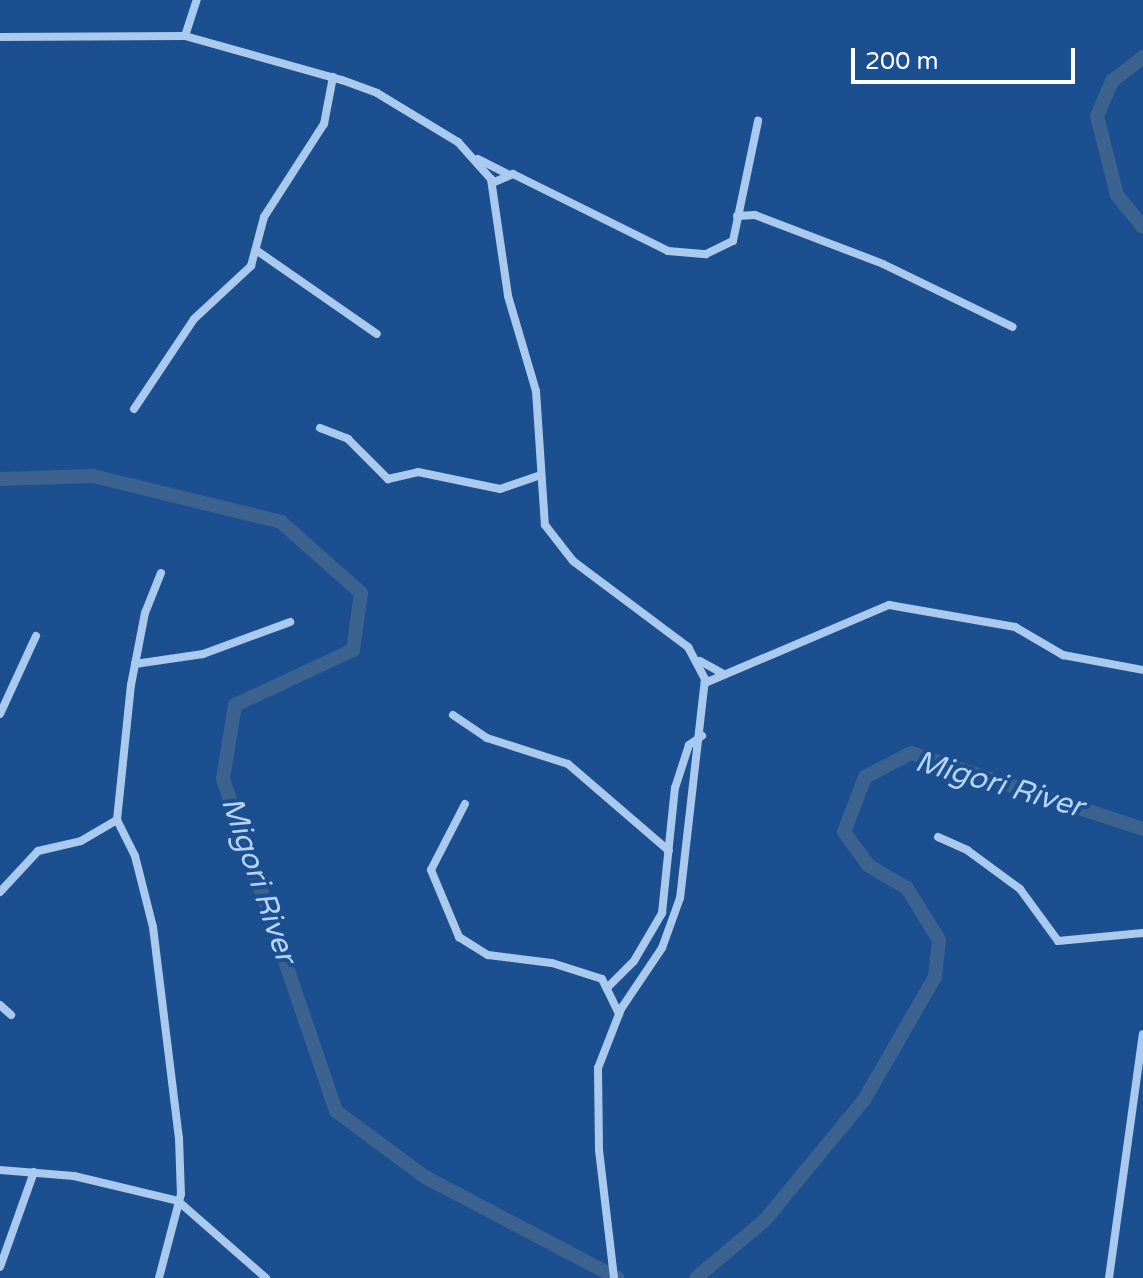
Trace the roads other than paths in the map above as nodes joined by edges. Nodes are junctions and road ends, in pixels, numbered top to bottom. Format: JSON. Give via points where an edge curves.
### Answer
{"nodes":[{"id":1,"x":197,"y":0,"type":"edge"},
{"id":2,"x":185,"y":36,"type":"junction"},
{"id":3,"x":0,"y":37,"type":"edge"},
{"id":4,"x":333,"y":77,"type":"junction"},
{"id":5,"x":758,"y":121,"type":"dead end"},
{"id":6,"x":478,"y":159,"type":"junction"},
{"id":7,"x":508,"y":174,"type":"junction"},
{"id":8,"x":492,"y":183,"type":"junction"},
{"id":9,"x":737,"y":216,"type":"junction"},
{"id":10,"x":256,"y":250,"type":"junction"},
{"id":11,"x":1013,"y":327,"type":"dead end"},
{"id":12,"x":377,"y":334,"type":"dead end"},
{"id":13,"x":134,"y":409,"type":"dead end"},
{"id":14,"x":320,"y":428,"type":"dead end"},
{"id":15,"x":538,"y":476,"type":"junction"},
{"id":16,"x":161,"y":573,"type":"dead end"},
{"id":17,"x":290,"y":622,"type":"dead end"},
{"id":18,"x":36,"y":636,"type":"dead end"},
{"id":19,"x":700,"y":661,"type":"junction"},
{"id":20,"x":135,"y":664,"type":"junction"},
{"id":21,"x":1143,"y":670,"type":"edge"},
{"id":22,"x":722,"y":673,"type":"junction"},
{"id":23,"x":705,"y":683,"type":"junction"},
{"id":24,"x":0,"y":714,"type":"edge"},
{"id":25,"x":453,"y":715,"type":"dead end"},
{"id":26,"x":702,"y":736,"type":"junction"},
{"id":27,"x":465,"y":804,"type":"dead end"},
{"id":28,"x":117,"y":820,"type":"junction"},
{"id":29,"x":938,"y":837,"type":"dead end"},
{"id":30,"x":669,"y":851,"type":"junction"},
{"id":31,"x":0,"y":892,"type":"edge"},
{"id":32,"x":1143,"y":933,"type":"edge"},
{"id":33,"x":607,"y":988,"type":"junction"},
{"id":34,"x":0,"y":1005,"type":"edge"},
{"id":35,"x":619,"y":1014,"type":"junction"},
{"id":36,"x":11,"y":1015,"type":"dead end"},
{"id":37,"x":1143,"y":1034,"type":"edge"},
{"id":38,"x":0,"y":1170,"type":"edge"},
{"id":39,"x":34,"y":1172,"type":"junction"},
{"id":40,"x":178,"y":1201,"type":"junction"},
{"id":41,"x":0,"y":1267,"type":"edge"},
{"id":42,"x":159,"y":1278,"type":"edge"},
{"id":43,"x":266,"y":1278,"type":"edge"},
{"id":44,"x":614,"y":1278,"type":"edge"},
{"id":45,"x":1109,"y":1278,"type":"edge"}],
"edges":[{"from":1,"to":2,"type":"street"},
{"from":2,"to":3,"type":"street"},
{"from":2,"to":4,"type":"street"},
{"from":4,"to":6,"type":"street","via":[[384,97]]},
{"from":4,"to":10,"type":"street","via":[[324,124],[264,217]]},
{"from":5,"to":9,"type":"street"},
{"from":6,"to":7,"type":"street"},
{"from":6,"to":8,"type":"street"},
{"from":7,"to":8,"type":"street"},
{"from":7,"to":9,"type":"street","via":[[682,256],[729,246]]},
{"from":8,"to":15,"type":"street","via":[[508,296],[536,391]]},
{"from":9,"to":11,"type":"street","via":[[755,215],[883,264]]},
{"from":10,"to":12,"type":"street"},
{"from":10,"to":13,"type":"street","via":[[246,273],[194,319]]},
{"from":14,"to":15,"type":"street","via":[[348,439],[388,479],[414,472],[500,489]]},
{"from":15,"to":19,"type":"street","via":[[541,512],[560,548]]},
{"from":16,"to":20,"type":"street"},
{"from":17,"to":20,"type":"street","via":[[203,654]]},
{"from":18,"to":24,"type":"street"},
{"from":19,"to":22,"type":"street"},
{"from":19,"to":23,"type":"street"},
{"from":20,"to":28,"type":"street"},
{"from":21,"to":22,"type":"street","via":[[1080,661],[1015,627],[909,604],[873,608],[749,667]]},
{"from":22,"to":23,"type":"street"},
{"from":23,"to":26,"type":"street"},
{"from":25,"to":30,"type":"street","via":[[487,738],[574,768]]},
{"from":26,"to":30,"type":"street","via":[[689,745],[678,777]]},
{"from":26,"to":35,"type":"street","via":[[680,898],[662,948]]},
{"from":27,"to":33,"type":"street","via":[[431,870],[459,937],[488,955],[552,963],[602,979]]},
{"from":28,"to":31,"type":"street","via":[[81,841],[38,851]]},
{"from":28,"to":40,"type":"street","via":[[135,856],[153,927],[179,1138]]},
{"from":29,"to":32,"type":"street","via":[[967,850],[1020,889],[1058,941]]},
{"from":30,"to":33,"type":"street","via":[[666,898],[656,925],[634,961]]},
{"from":33,"to":35,"type":"street"},
{"from":34,"to":36,"type":"street"},
{"from":35,"to":44,"type":"street","via":[[598,1068],[596,1100]]},
{"from":37,"to":45,"type":"street"},
{"from":38,"to":39,"type":"street"},
{"from":39,"to":40,"type":"street"},
{"from":39,"to":41,"type":"street"},
{"from":40,"to":42,"type":"street"},
{"from":40,"to":43,"type":"street"}]}
